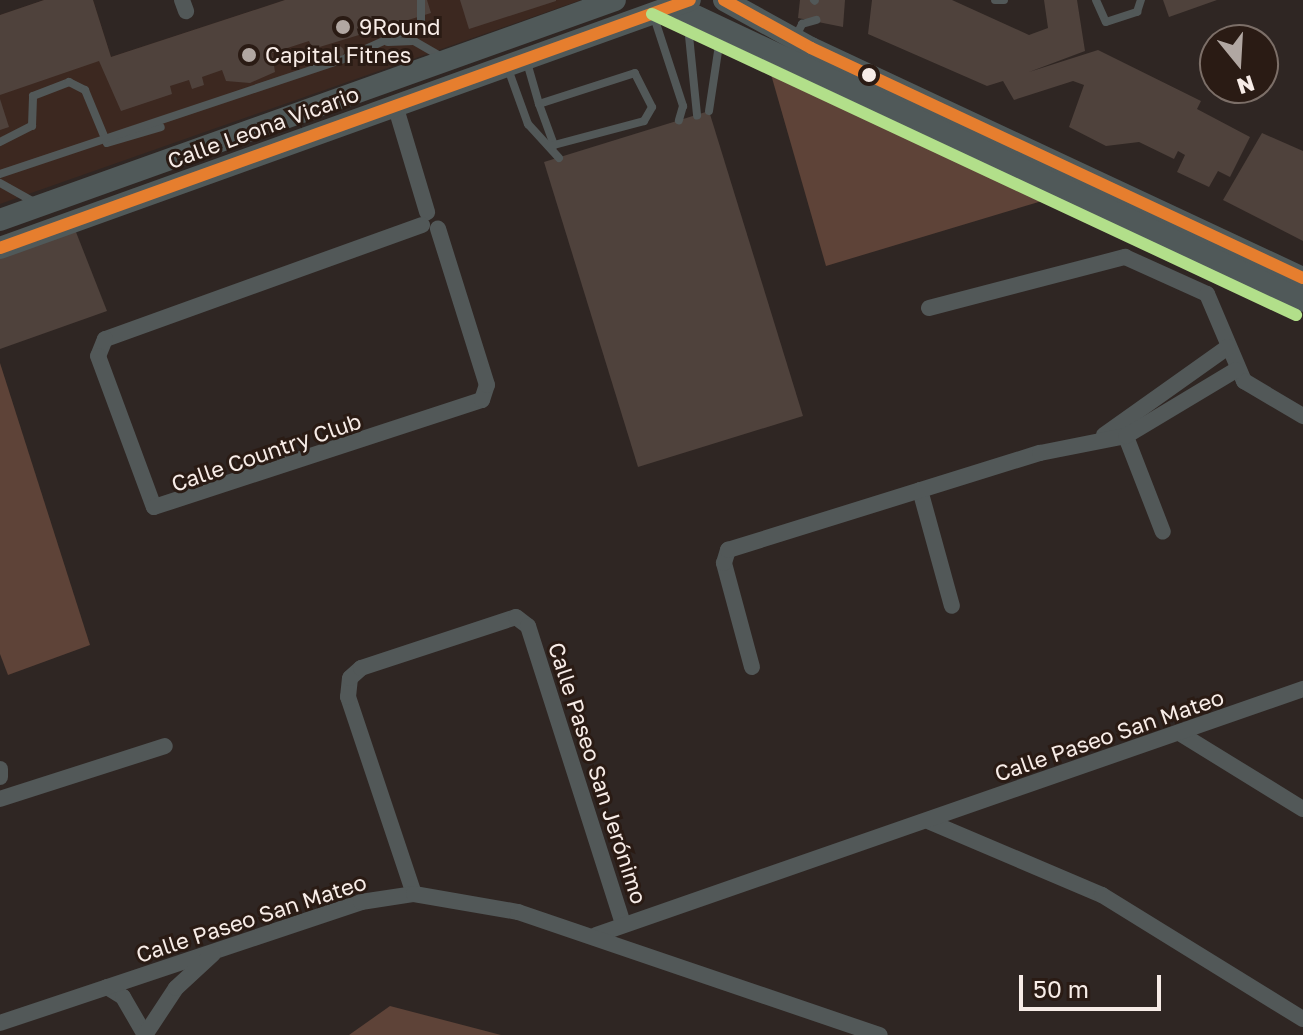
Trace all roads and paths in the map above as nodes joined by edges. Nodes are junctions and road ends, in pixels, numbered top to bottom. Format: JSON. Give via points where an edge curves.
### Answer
{"nodes":[{"id":1,"x":421,"y":0,"type":"edge"},
{"id":2,"x":615,"y":0,"type":"edge"},
{"id":3,"x":634,"y":0,"type":"edge"},
{"id":4,"x":724,"y":0,"type":"edge"},
{"id":5,"x":995,"y":0,"type":"edge"},
{"id":6,"x":1004,"y":0,"type":"edge"},
{"id":7,"x":1096,"y":0,"type":"edge"},
{"id":8,"x":1141,"y":0,"type":"edge"},
{"id":9,"x":673,"y":6,"type":"edge"},
{"id":10,"x":816,"y":20,"type":"dead end"},
{"id":11,"x":621,"y":25,"type":"junction"},
{"id":12,"x":721,"y":27,"type":"junction"},
{"id":13,"x":795,"y":39,"type":"junction"},
{"id":14,"x":380,"y":43,"type":"junction"},
{"id":15,"x":447,"y":60,"type":"junction"},
{"id":16,"x":516,"y":62,"type":"junction"},
{"id":17,"x":539,"y":104,"type":"junction"},
{"id":18,"x":395,"y":105,"type":"junction"},
{"id":19,"x":709,"y":111,"type":"dead end"},
{"id":20,"x":697,"y":115,"type":"dead end"},
{"id":21,"x":679,"y":120,"type":"dead end"},
{"id":22,"x":161,"y":127,"type":"dead end"},
{"id":23,"x":105,"y":139,"type":"junction"},
{"id":24,"x":0,"y":142,"type":"edge"},
{"id":25,"x":554,"y":145,"type":"junction"},
{"id":26,"x":559,"y":158,"type":"dead end"},
{"id":27,"x":0,"y":174,"type":"edge"},
{"id":28,"x":130,"y":174,"type":"junction"},
{"id":29,"x":0,"y":183,"type":"edge"},
{"id":30,"x":138,"y":198,"type":"junction"},
{"id":31,"x":40,"y":205,"type":"junction"},
{"id":32,"x":0,"y":220,"type":"edge"},
{"id":33,"x":429,"y":222,"type":"junction"},
{"id":34,"x":0,"y":248,"type":"edge"},
{"id":35,"x":1303,"y":278,"type":"edge"},
{"id":36,"x":1303,"y":301,"type":"edge"},
{"id":37,"x":929,"y":308,"type":"dead end"},
{"id":38,"x":1228,"y":347,"type":"junction"},
{"id":39,"x":1236,"y":370,"type":"junction"},
{"id":40,"x":1303,"y":416,"type":"edge"},
{"id":41,"x":1119,"y":418,"type":"junction"},
{"id":42,"x":1104,"y":435,"type":"junction"},
{"id":43,"x":1126,"y":436,"type":"junction"},
{"id":44,"x":920,"y":490,"type":"junction"},
{"id":45,"x":1163,"y":532,"type":"dead end"},
{"id":46,"x":952,"y":606,"type":"dead end"},
{"id":47,"x":752,"y":667,"type":"dead end"},
{"id":48,"x":1303,"y":689,"type":"edge"},
{"id":49,"x":1181,"y":734,"type":"junction"},
{"id":50,"x":165,"y":746,"type":"dead end"},
{"id":51,"x":0,"y":769,"type":"edge"},
{"id":52,"x":0,"y":777,"type":"edge"},
{"id":53,"x":0,"y":799,"type":"edge"},
{"id":54,"x":1303,"y":809,"type":"edge"},
{"id":55,"x":930,"y":822,"type":"junction"},
{"id":56,"x":414,"y":894,"type":"junction"},
{"id":57,"x":623,"y":923,"type":"junction"},
{"id":58,"x":596,"y":935,"type":"junction"},
{"id":59,"x":217,"y":951,"type":"junction"},
{"id":60,"x":107,"y":987,"type":"junction"},
{"id":61,"x":1303,"y":1019,"type":"edge"},
{"id":62,"x":0,"y":1023,"type":"edge"},
{"id":63,"x":145,"y":1035,"type":"edge"},
{"id":64,"x":880,"y":1035,"type":"edge"}],
"edges":[{"from":1,"to":14,"type":"lane","via":[[421,24]]},
{"from":2,"to":15,"type":"main road","name":"Calle Leona Vicario"},
{"from":3,"to":11,"type":"main road"},
{"from":4,"to":13,"type":"main road"},
{"from":5,"to":6,"type":"lane"},
{"from":7,"to":8,"type":"lane","via":[[1106,22],[1137,12]]},
{"from":9,"to":11,"type":"main road","name":"Calle Leona Vicario"},
{"from":9,"to":12,"type":"main road"},
{"from":9,"to":20,"type":"lane"},
{"from":9,"to":21,"type":"lane","via":[[683,106]]},
{"from":10,"to":13,"type":"lane","via":[[802,24]]},
{"from":11,"to":16,"type":"main road","name":"Calle Leona Vicario"},
{"from":12,"to":19,"type":"lane"},
{"from":12,"to":36,"type":"main road"},
{"from":13,"to":35,"type":"main road"},
{"from":14,"to":15,"type":"lane","via":[[414,41]]},
{"from":14,"to":23,"type":"lane"},
{"from":15,"to":28,"type":"main road","name":"Calle Leona Vicario"},
{"from":16,"to":17,"type":"lane"},
{"from":16,"to":18,"type":"main road","name":"Calle Leona Vicario"},
{"from":16,"to":25,"type":"lane","via":[[528,124]]},
{"from":17,"to":25,"type":"lane"},
{"from":17,"to":25,"type":"lane","via":[[630,73],[642,77],[649,117]]},
{"from":18,"to":30,"type":"main road","name":"Calle Leona Vicario"},
{"from":18,"to":33,"type":"street","name":"Calle Country Club"},
{"from":22,"to":23,"type":"lane","via":[[114,144]]},
{"from":23,"to":24,"type":"lane","via":[[85,90],[69,82],[33,96],[32,126]]},
{"from":23,"to":27,"type":"lane"},
{"from":25,"to":26,"type":"lane"},
{"from":28,"to":30,"type":"main road"},
{"from":28,"to":31,"type":"main road","name":"Calle Leona Vicario"},
{"from":29,"to":31,"type":"lane"},
{"from":30,"to":34,"type":"main road","name":"Calle Leona Vicario"},
{"from":31,"to":32,"type":"main road","name":"Calle Leona Vicario"},
{"from":33,"to":33,"type":"street","name":"Calle Country Club","via":[[105,339],[98,356],[149,503],[169,508],[482,400],[487,385]]},
{"from":37,"to":38,"type":"street","via":[[1125,257],[1207,294]]},
{"from":38,"to":39,"type":"street"},
{"from":38,"to":41,"type":"street"},
{"from":39,"to":40,"type":"street","via":[[1260,394]]},
{"from":39,"to":43,"type":"street"},
{"from":41,"to":42,"type":"street"},
{"from":41,"to":43,"type":"street"},
{"from":42,"to":43,"type":"street"},
{"from":42,"to":44,"type":"street"},
{"from":43,"to":45,"type":"street"},
{"from":44,"to":46,"type":"street"},
{"from":44,"to":47,"type":"street","via":[[728,550],[724,563]]},
{"from":48,"to":49,"type":"street","name":"Calle Paseo San Mateo"},
{"from":49,"to":54,"type":"street"},
{"from":49,"to":55,"type":"street","name":"Calle Paseo San Mateo"},
{"from":50,"to":53,"type":"street"},
{"from":51,"to":52,"type":"street"},
{"from":55,"to":57,"type":"street","name":"Calle Paseo San Mateo"},
{"from":55,"to":61,"type":"street","via":[[1102,895]]},
{"from":56,"to":57,"type":"street","name":"Calle Paseo San Jerónimo","via":[[348,697],[350,678],[361,668],[516,617],[528,626]]},
{"from":56,"to":58,"type":"street","name":"Calle Paseo San Mateo","via":[[468,899]]},
{"from":56,"to":59,"type":"street","name":"Calle Paseo San Mateo","via":[[361,902]]},
{"from":57,"to":58,"type":"street","name":"Calle Paseo San Mateo"},
{"from":58,"to":64,"type":"street"},
{"from":59,"to":60,"type":"street","name":"Calle Paseo San Mateo"},
{"from":59,"to":63,"type":"street","via":[[176,988]]},
{"from":60,"to":62,"type":"street","name":"Calle Paseo San Mateo"},
{"from":60,"to":63,"type":"street","via":[[130,1005]]}]}
